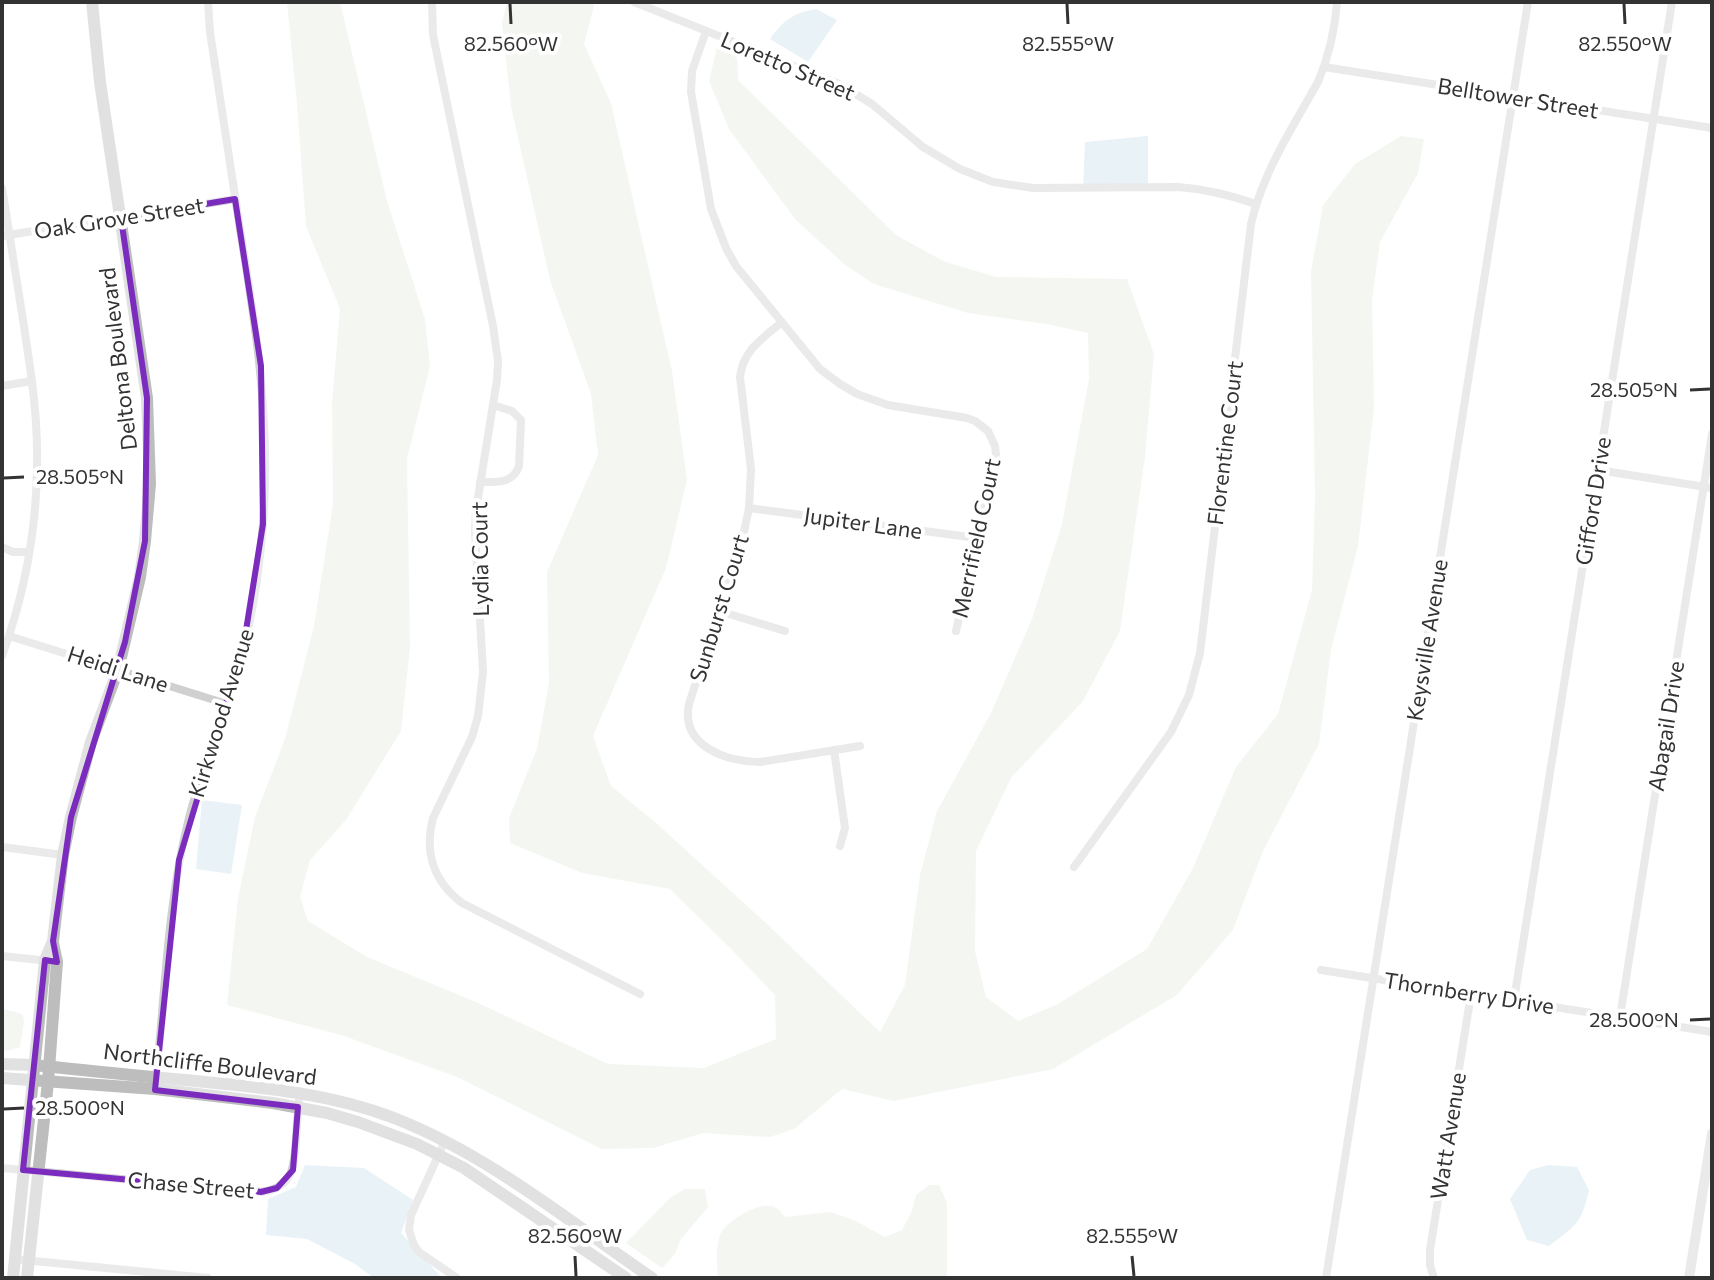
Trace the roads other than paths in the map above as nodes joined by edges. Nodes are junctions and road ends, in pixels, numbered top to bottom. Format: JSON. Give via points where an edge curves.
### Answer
{"nodes":[{"id":1,"x":92,"y":2,"type":"edge"},
{"id":2,"x":208,"y":2,"type":"edge"},
{"id":3,"x":432,"y":2,"type":"edge"},
{"id":4,"x":634,"y":2,"type":"edge"},
{"id":5,"x":1337,"y":2,"type":"edge"},
{"id":6,"x":1528,"y":2,"type":"edge"},
{"id":7,"x":1672,"y":2,"type":"edge"},
{"id":8,"x":646,"y":4,"type":"edge"},
{"id":9,"x":706,"y":31,"type":"junction"},
{"id":10,"x":1324,"y":67,"type":"junction"},
{"id":11,"x":1513,"y":97,"type":"junction"},
{"id":12,"x":1653,"y":119,"type":"junction"},
{"id":13,"x":1712,"y":128,"type":"edge"},
{"id":14,"x":2,"y":188,"type":"edge"},
{"id":15,"x":235,"y":199,"type":"junction"},
{"id":16,"x":1256,"y":204,"type":"junction"},
{"id":17,"x":121,"y":218,"type":"junction"},
{"id":18,"x":6,"y":236,"type":"edge"},
{"id":19,"x":782,"y":322,"type":"junction"},
{"id":20,"x":32,"y":381,"type":"junction"},
{"id":21,"x":2,"y":386,"type":"edge"},
{"id":22,"x":493,"y":405,"type":"junction"},
{"id":23,"x":1712,"y":434,"type":"edge"},
{"id":24,"x":1598,"y":470,"type":"junction"},
{"id":25,"x":480,"y":482,"type":"junction"},
{"id":26,"x":1708,"y":487,"type":"edge"},
{"id":27,"x":749,"y":508,"type":"junction"},
{"id":28,"x":977,"y":538,"type":"junction"},
{"id":29,"x":2,"y":547,"type":"edge"},
{"id":30,"x":29,"y":552,"type":"junction"},
{"id":31,"x":719,"y":611,"type":"junction"},
{"id":32,"x":785,"y":631,"type":"dead end"},
{"id":33,"x":956,"y":631,"type":"dead end"},
{"id":34,"x":9,"y":636,"type":"junction"},
{"id":35,"x":2,"y":656,"type":"edge"},
{"id":36,"x":118,"y":670,"type":"junction"},
{"id":37,"x":227,"y":704,"type":"junction"},
{"id":38,"x":860,"y":746,"type":"dead end"},
{"id":39,"x":834,"y":750,"type":"junction"},
{"id":40,"x":840,"y":846,"type":"dead end"},
{"id":41,"x":2,"y":847,"type":"edge"},
{"id":42,"x":63,"y":855,"type":"junction"},
{"id":43,"x":1074,"y":867,"type":"dead end"},
{"id":44,"x":2,"y":956,"type":"edge"},
{"id":45,"x":51,"y":961,"type":"junction"},
{"id":46,"x":1321,"y":970,"type":"dead end"},
{"id":47,"x":1373,"y":978,"type":"junction"},
{"id":48,"x":640,"y":994,"type":"dead end"},
{"id":49,"x":1471,"y":994,"type":"junction"},
{"id":50,"x":1514,"y":1000,"type":"junction"},
{"id":51,"x":1620,"y":1017,"type":"junction"},
{"id":52,"x":1712,"y":1032,"type":"edge"},
{"id":53,"x":2,"y":1064,"type":"edge"},
{"id":54,"x":34,"y":1065,"type":"junction"},
{"id":55,"x":48,"y":1066,"type":"junction"},
{"id":56,"x":2,"y":1078,"type":"edge"},
{"id":57,"x":32,"y":1080,"type":"junction"},
{"id":58,"x":48,"y":1082,"type":"junction"},
{"id":59,"x":155,"y":1084,"type":"junction"},
{"id":60,"x":300,"y":1092,"type":"junction"},
{"id":61,"x":298,"y":1107,"type":"junction"},
{"id":62,"x":1712,"y":1133,"type":"edge"},
{"id":63,"x":445,"y":1141,"type":"junction"},
{"id":64,"x":438,"y":1154,"type":"junction"},
{"id":65,"x":2,"y":1168,"type":"edge"},
{"id":66,"x":23,"y":1170,"type":"junction"},
{"id":67,"x":37,"y":1171,"type":"junction"},
{"id":68,"x":14,"y":1259,"type":"junction"},
{"id":69,"x":29,"y":1260,"type":"junction"},
{"id":70,"x":13,"y":1278,"type":"edge"},
{"id":71,"x":27,"y":1278,"type":"edge"},
{"id":72,"x":208,"y":1278,"type":"edge"},
{"id":73,"x":457,"y":1278,"type":"edge"},
{"id":74,"x":626,"y":1278,"type":"edge"},
{"id":75,"x":652,"y":1278,"type":"edge"},
{"id":76,"x":1326,"y":1278,"type":"edge"},
{"id":77,"x":1434,"y":1278,"type":"edge"},
{"id":78,"x":1689,"y":1278,"type":"edge"}],
"edges":[{"from":1,"to":17,"type":"main road","name":"Deltona Boulevard"},
{"from":2,"to":15,"type":"street","name":"Kirkwood Avenue"},
{"from":3,"to":22,"type":"street","name":"Lydia Court","via":[[433,35],[496,343]]},
{"from":4,"to":8,"type":"street","name":"Loretto Street"},
{"from":5,"to":10,"type":"street","name":"Florentine Court"},
{"from":6,"to":11,"type":"street","name":"Keysville Avenue"},
{"from":7,"to":12,"type":"street","name":"Gifford Drive"},
{"from":8,"to":9,"type":"street","name":"Loretto Street"},
{"from":9,"to":16,"type":"street","name":"Loretto Street","via":[[848,89],[941,159],[993,182],[1033,188],[1198,188]]},
{"from":9,"to":19,"type":"street","name":"Merrifield Court","via":[[692,71],[691,92],[711,209],[736,266]]},
{"from":10,"to":11,"type":"street","name":"Belltower Street"},
{"from":10,"to":16,"type":"street","name":"Florentine Court","via":[[1270,166]]},
{"from":11,"to":12,"type":"street","name":"Belltower Street"},
{"from":11,"to":47,"type":"street","name":"Keysville Avenue"},
{"from":12,"to":13,"type":"street","name":"Belltower Street"},
{"from":12,"to":24,"type":"street","name":"Gifford Drive"},
{"from":14,"to":18,"type":"street"},
{"from":15,"to":17,"type":"street","name":"Oak Grove Street"},
{"from":15,"to":37,"type":"street","name":"Kirkwood Avenue","via":[[261,366],[266,444],[253,603]]},
{"from":16,"to":43,"type":"street","name":"Florentine Court","via":[[1196,673],[1171,732]]},
{"from":17,"to":18,"type":"street","name":"Oak Grove Street"},
{"from":17,"to":36,"type":"main road","name":"Deltona Boulevard","via":[[147,398],[150,475],[140,577]]},
{"from":18,"to":20,"type":"street"},
{"from":19,"to":27,"type":"street","name":"Sunburst Court","via":[[750,350],[741,368],[751,469]]},
{"from":19,"to":28,"type":"street","name":"Merrifield Court","via":[[820,369],[857,394],[888,405],[967,418],[988,431],[996,454]]},
{"from":20,"to":21,"type":"street"},
{"from":20,"to":30,"type":"street","via":[[37,451]]},
{"from":22,"to":25,"type":"street","name":"Lydia Court"},
{"from":22,"to":25,"type":"street","via":[[521,420],[519,466],[508,480]]},
{"from":23,"to":26,"type":"street","name":"Abagail Drive"},
{"from":24,"to":26,"type":"street"},
{"from":24,"to":50,"type":"street","name":"Gifford Drive"},
{"from":25,"to":48,"type":"street","name":"Lydia Court","via":[[475,531],[481,694],[472,737],[433,818],[433,866],[444,887],[462,903]]},
{"from":26,"to":51,"type":"street","name":"Abagail Drive"},
{"from":27,"to":28,"type":"street","name":"Jupiter Lane"},
{"from":27,"to":31,"type":"street","name":"Sunburst Court"},
{"from":28,"to":33,"type":"street","name":"Merrifield Court"},
{"from":29,"to":30,"type":"street"},
{"from":30,"to":34,"type":"street"},
{"from":31,"to":32,"type":"street"},
{"from":31,"to":39,"type":"street","name":"Sunburst Court","via":[[688,710],[695,737],[724,756],[748,762]]},
{"from":34,"to":35,"type":"street"},
{"from":34,"to":36,"type":"street","name":"Heidi Lane"},
{"from":36,"to":37,"type":"street","name":"Heidi Lane"},
{"from":36,"to":42,"type":"main road","name":"Deltona Boulevard","via":[[80,778]]},
{"from":37,"to":59,"type":"street","name":"Kirkwood Avenue","via":[[179,860]]},
{"from":38,"to":39,"type":"street","name":"Sunburst Court"},
{"from":39,"to":40,"type":"street","via":[[844,818]]},
{"from":41,"to":42,"type":"street"},
{"from":42,"to":45,"type":"main road","name":"Deltona Boulevard"},
{"from":44,"to":45,"type":"street"},
{"from":45,"to":54,"type":"main road","name":"Deltona Boulevard"},
{"from":45,"to":55,"type":"main road","name":"Deltona Boulevard"},
{"from":46,"to":47,"type":"street","name":"Thornberry Drive"},
{"from":47,"to":49,"type":"street","name":"Thornberry Drive"},
{"from":47,"to":76,"type":"street","name":"Keysville Avenue"},
{"from":49,"to":50,"type":"street","name":"Thornberry Drive"},
{"from":49,"to":77,"type":"street","name":"Watt Avenue","via":[[1430,1250]]},
{"from":50,"to":51,"type":"street","name":"Thornberry Drive"},
{"from":51,"to":52,"type":"street","name":"Thornberry Drive"},
{"from":53,"to":54,"type":"main road","name":"Northcliffe Boulevard"},
{"from":54,"to":55,"type":"main road","name":"Northcliffe Boulevard"},
{"from":54,"to":57,"type":"main road","name":"Deltona Boulevard"},
{"from":55,"to":58,"type":"main road","name":"Deltona Boulevard"},
{"from":55,"to":59,"type":"main road","name":"Northcliffe Boulevard"},
{"from":56,"to":57,"type":"main road","name":"Northcliffe Boulevard"},
{"from":57,"to":58,"type":"main road","name":"Northcliffe Boulevard"},
{"from":57,"to":66,"type":"main road","name":"Deltona Boulevard"},
{"from":58,"to":59,"type":"main road","name":"Northcliffe Boulevard"},
{"from":58,"to":67,"type":"main road","name":"Deltona Boulevard"},
{"from":59,"to":60,"type":"main road","name":"Northcliffe Boulevard"},
{"from":59,"to":61,"type":"main road","name":"Northcliffe Boulevard"},
{"from":60,"to":61,"type":"street","name":"Chase Street"},
{"from":60,"to":63,"type":"main road","name":"Northcliffe Boulevard","via":[[362,1107]]},
{"from":61,"to":64,"type":"main road","name":"Northcliffe Boulevard","via":[[358,1122]]},
{"from":61,"to":67,"type":"street","name":"Chase Street","via":[[293,1170],[269,1191]]},
{"from":62,"to":78,"type":"street"},
{"from":63,"to":64,"type":"street"},
{"from":63,"to":75,"type":"main road","name":"Northcliffe Boulevard"},
{"from":64,"to":73,"type":"street","via":[[409,1230],[419,1252]]},
{"from":64,"to":74,"type":"main road","name":"Northcliffe Boulevard"},
{"from":65,"to":66,"type":"street","name":"Chase Street"},
{"from":66,"to":67,"type":"street","name":"Chase Street"},
{"from":66,"to":68,"type":"main road","name":"Deltona Boulevard"},
{"from":67,"to":69,"type":"main road","name":"Deltona Boulevard"},
{"from":68,"to":69,"type":"street"},
{"from":68,"to":70,"type":"main road","name":"Deltona Boulevard"},
{"from":69,"to":71,"type":"main road","name":"Deltona Boulevard"},
{"from":69,"to":72,"type":"street"}]}
